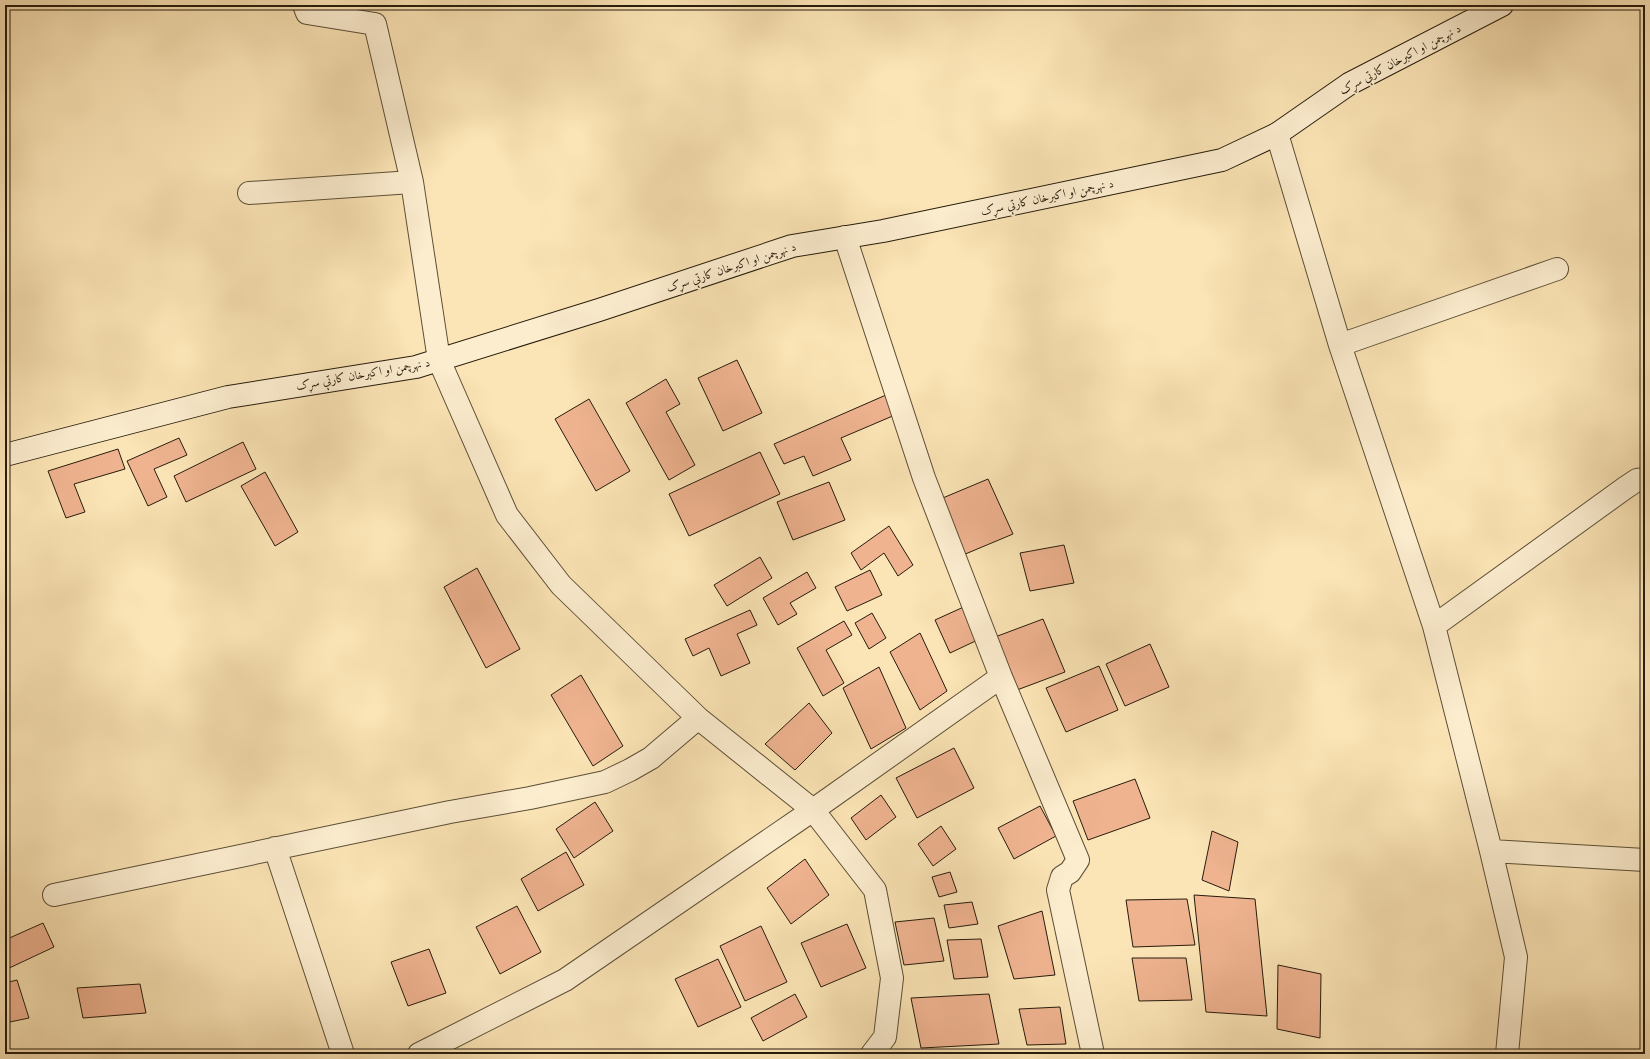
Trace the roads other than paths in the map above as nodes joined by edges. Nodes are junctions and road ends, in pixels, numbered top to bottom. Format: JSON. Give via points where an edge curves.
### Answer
{"nodes":[{"id":1,"x":304,"y":5,"type":"edge"},
{"id":2,"x":1502,"y":5,"type":"edge"},
{"id":3,"x":1277,"y":134,"type":"junction"},
{"id":4,"x":412,"y":182,"type":"junction"},
{"id":5,"x":249,"y":193,"type":"dead end"},
{"id":6,"x":845,"y":237,"type":"junction"},
{"id":7,"x":1557,"y":270,"type":"dead end"},
{"id":8,"x":1340,"y":345,"type":"junction"},
{"id":9,"x":439,"y":360,"type":"junction"},
{"id":10,"x":6,"y":451,"type":"edge"},
{"id":11,"x":1645,"y":479,"type":"edge"},
{"id":12,"x":1434,"y":626,"type":"junction"},
{"id":13,"x":1001,"y":677,"type":"junction"},
{"id":14,"x":698,"y":718,"type":"junction"},
{"id":15,"x":813,"y":810,"type":"junction"},
{"id":16,"x":275,"y":848,"type":"junction"},
{"id":17,"x":1492,"y":851,"type":"junction"},
{"id":18,"x":1645,"y":860,"type":"edge"},
{"id":19,"x":54,"y":895,"type":"dead end"},
{"id":20,"x":343,"y":1054,"type":"edge"},
{"id":21,"x":419,"y":1054,"type":"edge"},
{"id":22,"x":872,"y":1054,"type":"edge"},
{"id":23,"x":1092,"y":1054,"type":"edge"},
{"id":24,"x":1507,"y":1054,"type":"edge"}],
"edges":[{"from":1,"to":4,"type":"street","via":[[307,13],[375,24]]},
{"from":2,"to":3,"type":"street","name":"د نهرچمن او اکبرخان کارتې سړک","via":[[1348,84]]},
{"from":3,"to":6,"type":"street","name":"د نهرچمن او اکبرخان کارتې سړک","via":[[1222,160]]},
{"from":3,"to":8,"type":"street"},
{"from":4,"to":5,"type":"street"},
{"from":4,"to":9,"type":"street"},
{"from":6,"to":9,"type":"street","name":"د نهرچمن او اکبرخان کارتې سړک","via":[[792,246]]},
{"from":6,"to":13,"type":"street","via":[[924,478]]},
{"from":7,"to":8,"type":"street"},
{"from":8,"to":12,"type":"street"},
{"from":9,"to":10,"type":"street","name":"د نهرچمن او اکبرخان کارتې سړک","via":[[416,367],[228,397]]},
{"from":9,"to":14,"type":"street","via":[[508,515],[561,585]]},
{"from":11,"to":12,"type":"street","via":[[1637,480]]},
{"from":12,"to":17,"type":"street"},
{"from":13,"to":15,"type":"street"},
{"from":13,"to":23,"type":"street","via":[[1078,860],[1070,872],[1062,877],[1058,890]]},
{"from":14,"to":15,"type":"street"},
{"from":14,"to":16,"type":"street","via":[[651,758],[605,782]]},
{"from":15,"to":21,"type":"street","via":[[565,980]]},
{"from":15,"to":22,"type":"street","via":[[875,890],[892,978],[885,1038]]},
{"from":16,"to":19,"type":"street"},
{"from":16,"to":20,"type":"street"},
{"from":17,"to":18,"type":"street"},
{"from":17,"to":24,"type":"street","via":[[1516,957]]}]}
